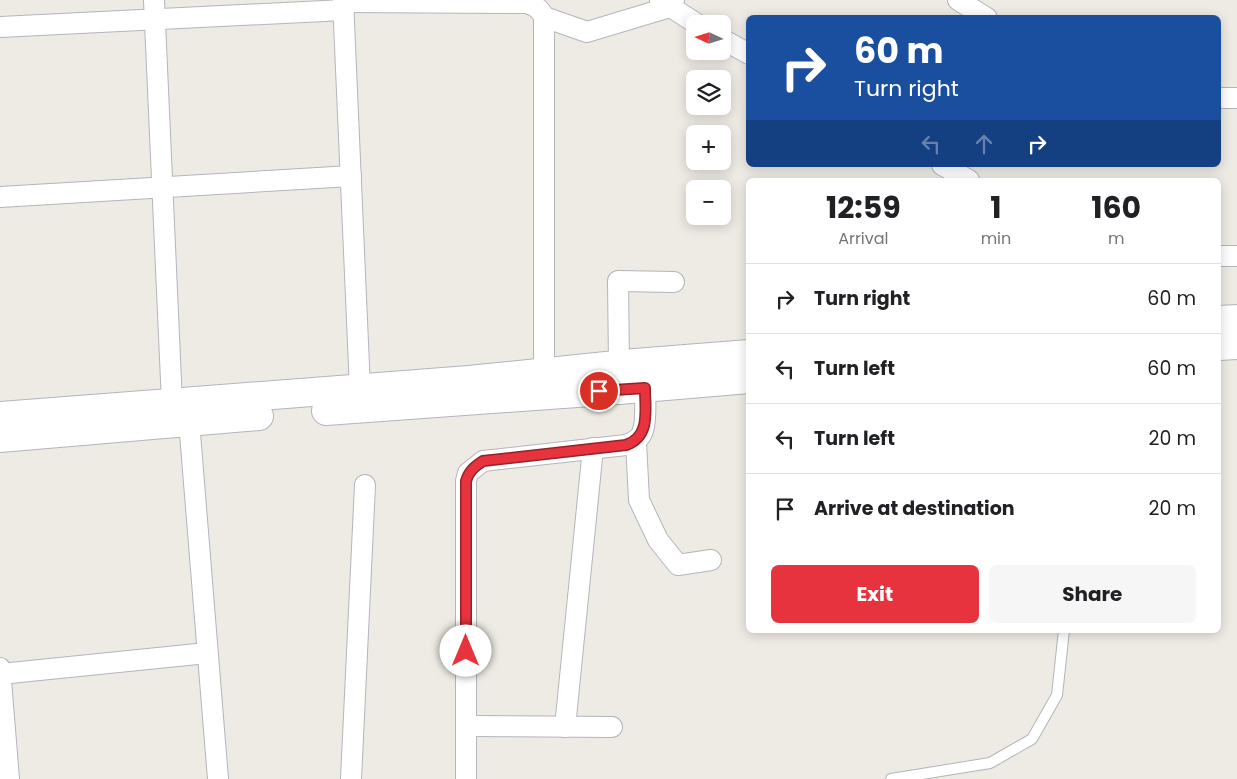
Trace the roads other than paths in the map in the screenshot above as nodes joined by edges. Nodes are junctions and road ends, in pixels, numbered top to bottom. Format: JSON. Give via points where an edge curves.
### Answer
{"nodes":[{"id":1,"x":154,"y":0,"type":"edge"},
{"id":2,"x":958,"y":0,"type":"edge"},
{"id":3,"x":668,"y":2,"type":"edge"},
{"id":4,"x":344,"y":4,"type":"edge"},
{"id":5,"x":982,"y":15,"type":"edge"},
{"id":6,"x":686,"y":16,"type":"edge"},
{"id":7,"x":544,"y":17,"type":"junction"},
{"id":8,"x":155,"y":20,"type":"junction"},
{"id":9,"x":0,"y":26,"type":"edge"},
{"id":10,"x":731,"y":44,"type":"edge"},
{"id":11,"x":746,"y":52,"type":"edge"},
{"id":12,"x":1221,"y":98,"type":"edge"},
{"id":13,"x":1237,"y":98,"type":"edge"},
{"id":14,"x":946,"y":167,"type":"edge"},
{"id":15,"x":351,"y":176,"type":"junction"},
{"id":16,"x":965,"y":178,"type":"edge"},
{"id":17,"x":162,"y":187,"type":"junction"},
{"id":18,"x":0,"y":197,"type":"edge"},
{"id":19,"x":1221,"y":256,"type":"edge"},
{"id":20,"x":1237,"y":256,"type":"edge"},
{"id":21,"x":674,"y":282,"type":"dead end"},
{"id":22,"x":1237,"y":319,"type":"edge"},
{"id":23,"x":1221,"y":320,"type":"edge"},
{"id":24,"x":1237,"y":345,"type":"edge"},
{"id":25,"x":1221,"y":346,"type":"edge"},
{"id":26,"x":746,"y":354,"type":"edge"},
{"id":27,"x":544,"y":372,"type":"junction"},
{"id":28,"x":636,"y":372,"type":"junction"},
{"id":29,"x":746,"y":379,"type":"edge"},
{"id":30,"x":360,"y":389,"type":"junction"},
{"id":31,"x":180,"y":412,"type":"junction"},
{"id":32,"x":0,"y":416,"type":"edge"},
{"id":33,"x":0,"y":438,"type":"edge"},
{"id":34,"x":636,"y":442,"type":"junction"},
{"id":35,"x":593,"y":448,"type":"junction"},
{"id":36,"x":365,"y":485,"type":"dead end"},
{"id":37,"x":711,"y":560,"type":"dead end"},
{"id":38,"x":1064,"y":633,"type":"edge"},
{"id":39,"x":207,"y":653,"type":"junction"},
{"id":40,"x":0,"y":668,"type":"edge"},
{"id":41,"x":0,"y":674,"type":"edge"},
{"id":42,"x":466,"y":726,"type":"junction"},
{"id":43,"x":565,"y":727,"type":"junction"},
{"id":44,"x":612,"y":727,"type":"dead end"},
{"id":45,"x":9,"y":779,"type":"edge"},
{"id":46,"x":218,"y":779,"type":"edge"},
{"id":47,"x":351,"y":779,"type":"edge"},
{"id":48,"x":466,"y":779,"type":"edge"},
{"id":49,"x":891,"y":779,"type":"edge"}],
"edges":[{"from":1,"to":8,"type":"street"},
{"from":2,"to":5,"type":"street"},
{"from":3,"to":6,"type":"street"},
{"from":3,"to":7,"type":"street","via":[[587,32]]},
{"from":4,"to":7,"type":"street","via":[[527,3],[541,11]]},
{"from":4,"to":8,"type":"street"},
{"from":4,"to":15,"type":"street"},
{"from":7,"to":27,"type":"street"},
{"from":8,"to":9,"type":"street"},
{"from":8,"to":17,"type":"street"},
{"from":10,"to":11,"type":"street"},
{"from":12,"to":13,"type":"street"},
{"from":14,"to":16,"type":"street"},
{"from":15,"to":17,"type":"street"},
{"from":15,"to":30,"type":"street"},
{"from":17,"to":18,"type":"street"},
{"from":17,"to":31,"type":"street"},
{"from":19,"to":20,"type":"street"},
{"from":21,"to":28,"type":"street","via":[[618,281]]},
{"from":22,"to":23,"type":"main road"},
{"from":24,"to":25,"type":"main road"},
{"from":26,"to":28,"type":"main road"},
{"from":27,"to":28,"type":"main road"},
{"from":27,"to":30,"type":"main road"},
{"from":28,"to":29,"type":"main road"},
{"from":28,"to":31,"type":"main road"},
{"from":28,"to":34,"type":"street","via":[[645,422],[643,433]]},
{"from":30,"to":31,"type":"main road"},
{"from":31,"to":32,"type":"main road"},
{"from":31,"to":33,"type":"main road"},
{"from":31,"to":39,"type":"street"},
{"from":34,"to":35,"type":"street"},
{"from":34,"to":37,"type":"street","via":[[639,500],[658,540],[678,565]]},
{"from":35,"to":42,"type":"street","via":[[483,461],[468,473]]},
{"from":35,"to":43,"type":"street"},
{"from":36,"to":47,"type":"street"},
{"from":38,"to":49,"type":"lane","via":[[1057,695],[1032,739],[990,763]]},
{"from":39,"to":41,"type":"street"},
{"from":39,"to":46,"type":"street"},
{"from":40,"to":41,"type":"street"},
{"from":41,"to":45,"type":"street"},
{"from":42,"to":43,"type":"street"},
{"from":42,"to":48,"type":"street"},
{"from":43,"to":44,"type":"street"}]}
